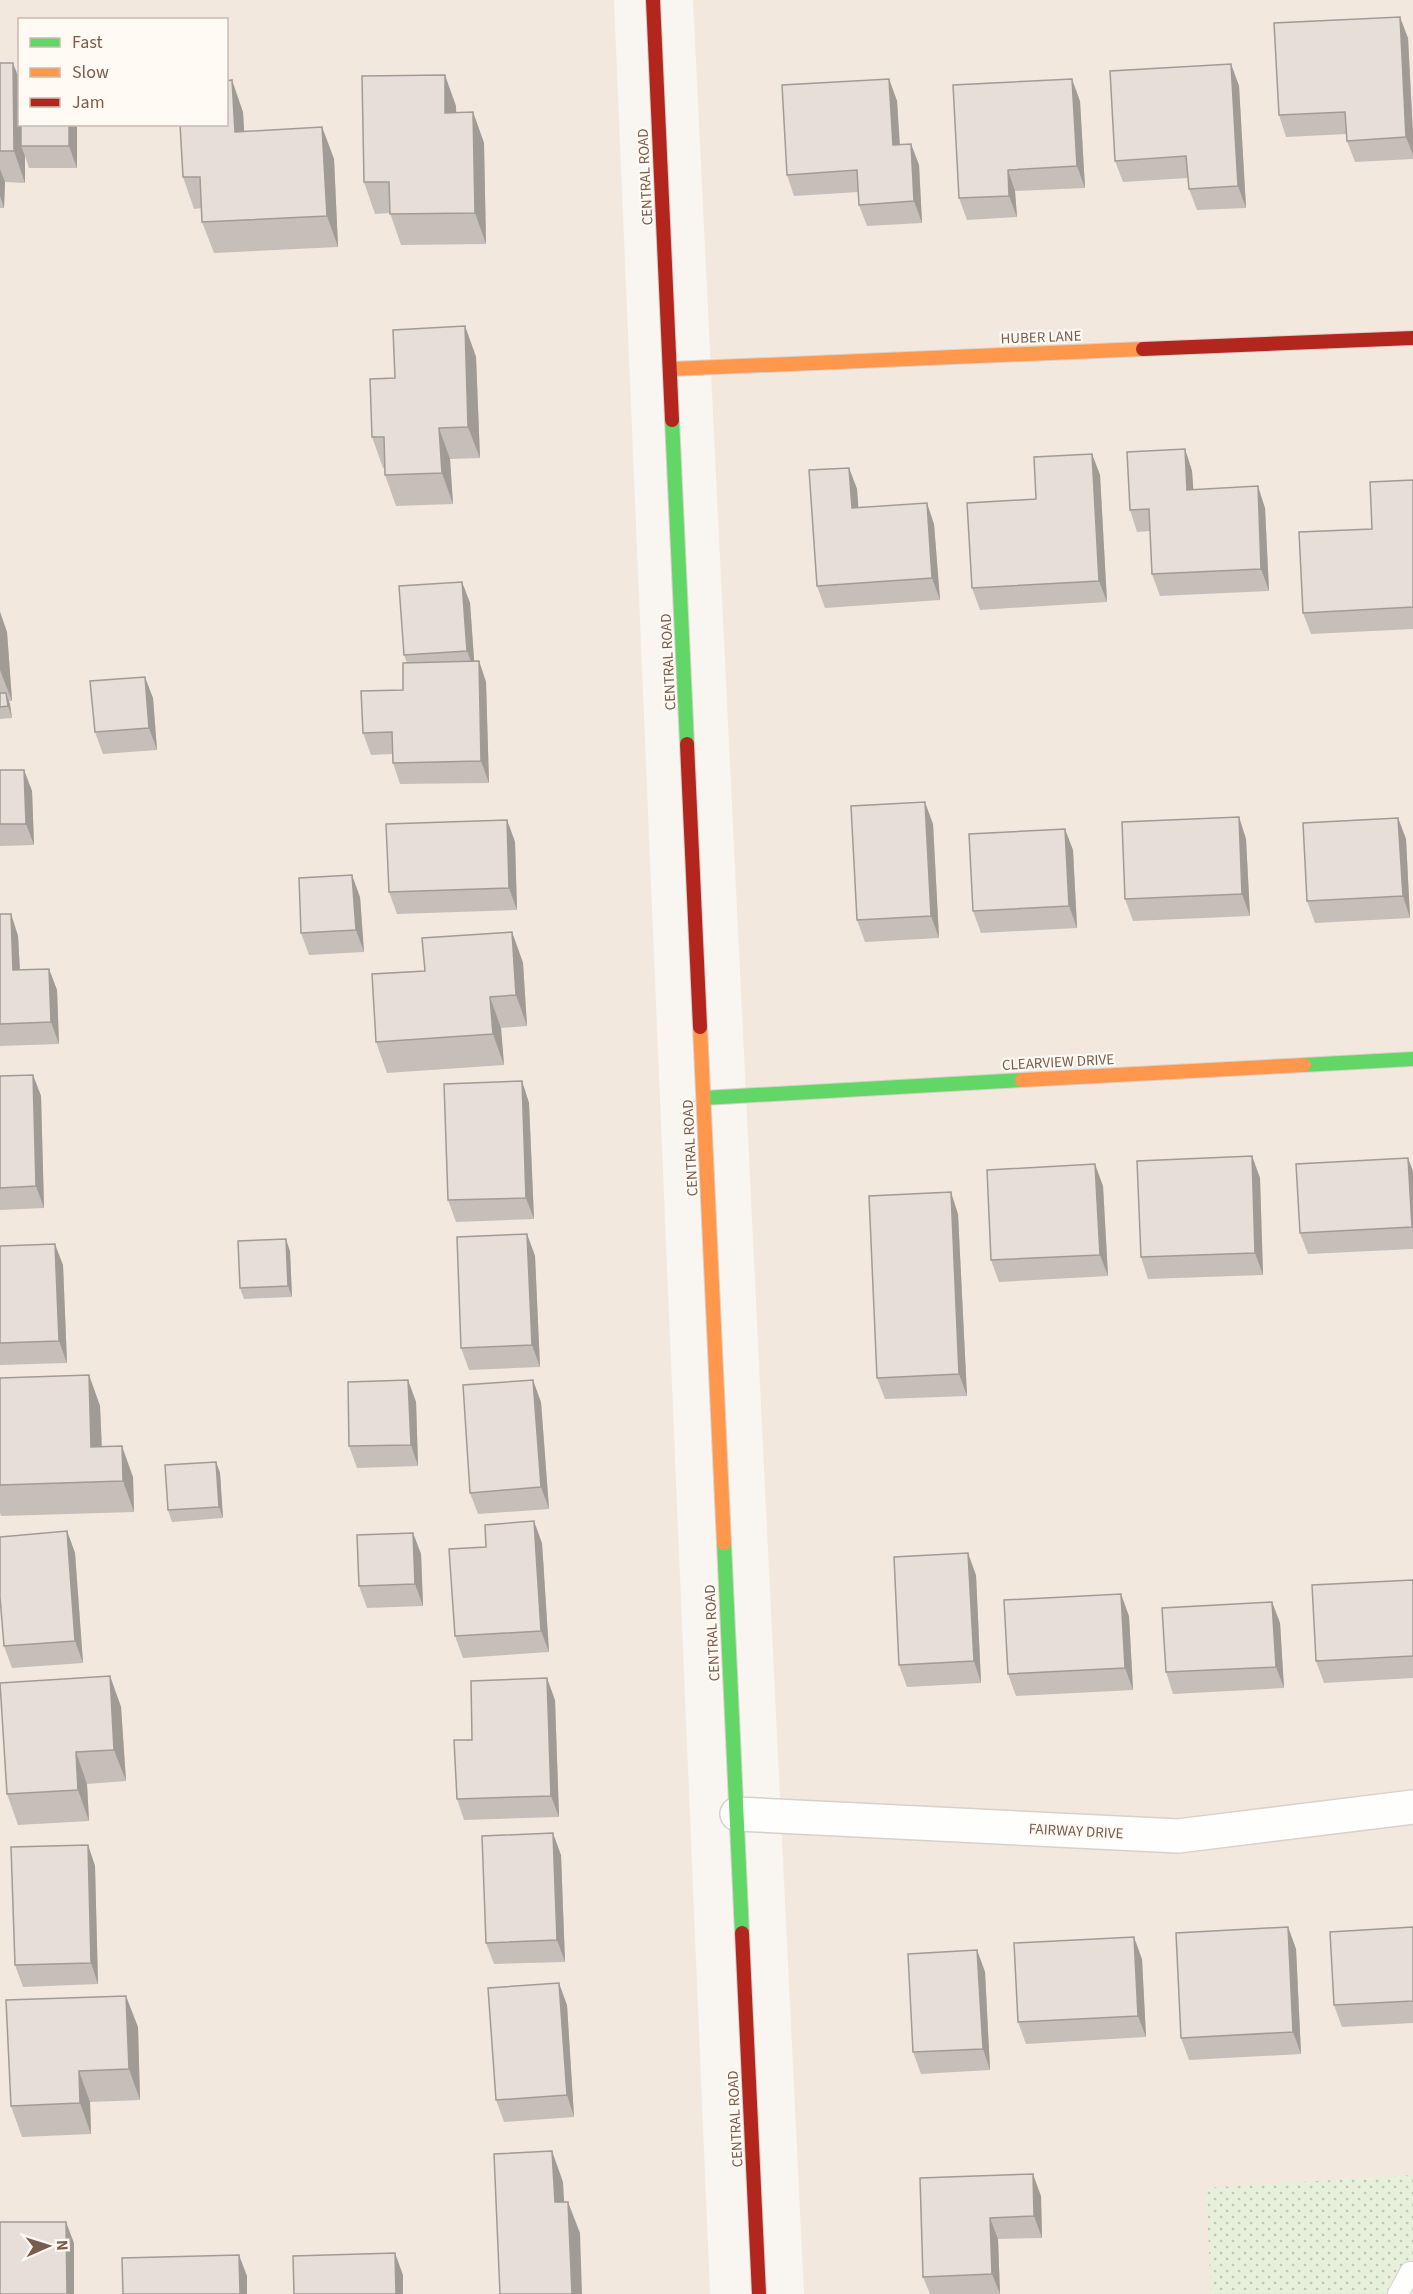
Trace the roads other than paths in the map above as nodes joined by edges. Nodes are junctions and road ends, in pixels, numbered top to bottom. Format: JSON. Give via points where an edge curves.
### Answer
{"nodes":[{"id":1,"x":653,"y":0,"type":"edge"},
{"id":2,"x":1413,"y":338,"type":"edge"},
{"id":3,"x":671,"y":369,"type":"junction"},
{"id":4,"x":1413,"y":1059,"type":"edge"},
{"id":5,"x":704,"y":1098,"type":"junction"},
{"id":6,"x":1413,"y":1807,"type":"edge"},
{"id":7,"x":737,"y":1814,"type":"junction"},
{"id":8,"x":1413,"y":2272,"type":"edge"},
{"id":9,"x":759,"y":2294,"type":"edge"},
{"id":10,"x":1398,"y":2294,"type":"edge"}],
"edges":[{"from":1,"to":3,"type":"main road","name":"CENTRAL ROAD"},
{"from":2,"to":3,"type":"main road","name":"HUBER LANE"},
{"from":3,"to":5,"type":"main road","name":"CENTRAL ROAD"},
{"from":4,"to":5,"type":"main road","name":"CLEARVIEW DRIVE"},
{"from":5,"to":7,"type":"main road","name":"CENTRAL ROAD"},
{"from":6,"to":7,"type":"street","name":"FAIRWAY DRIVE","via":[[1178,1836]]},
{"from":7,"to":9,"type":"main road","name":"CENTRAL ROAD"},
{"from":8,"to":10,"type":"lane"}]}
